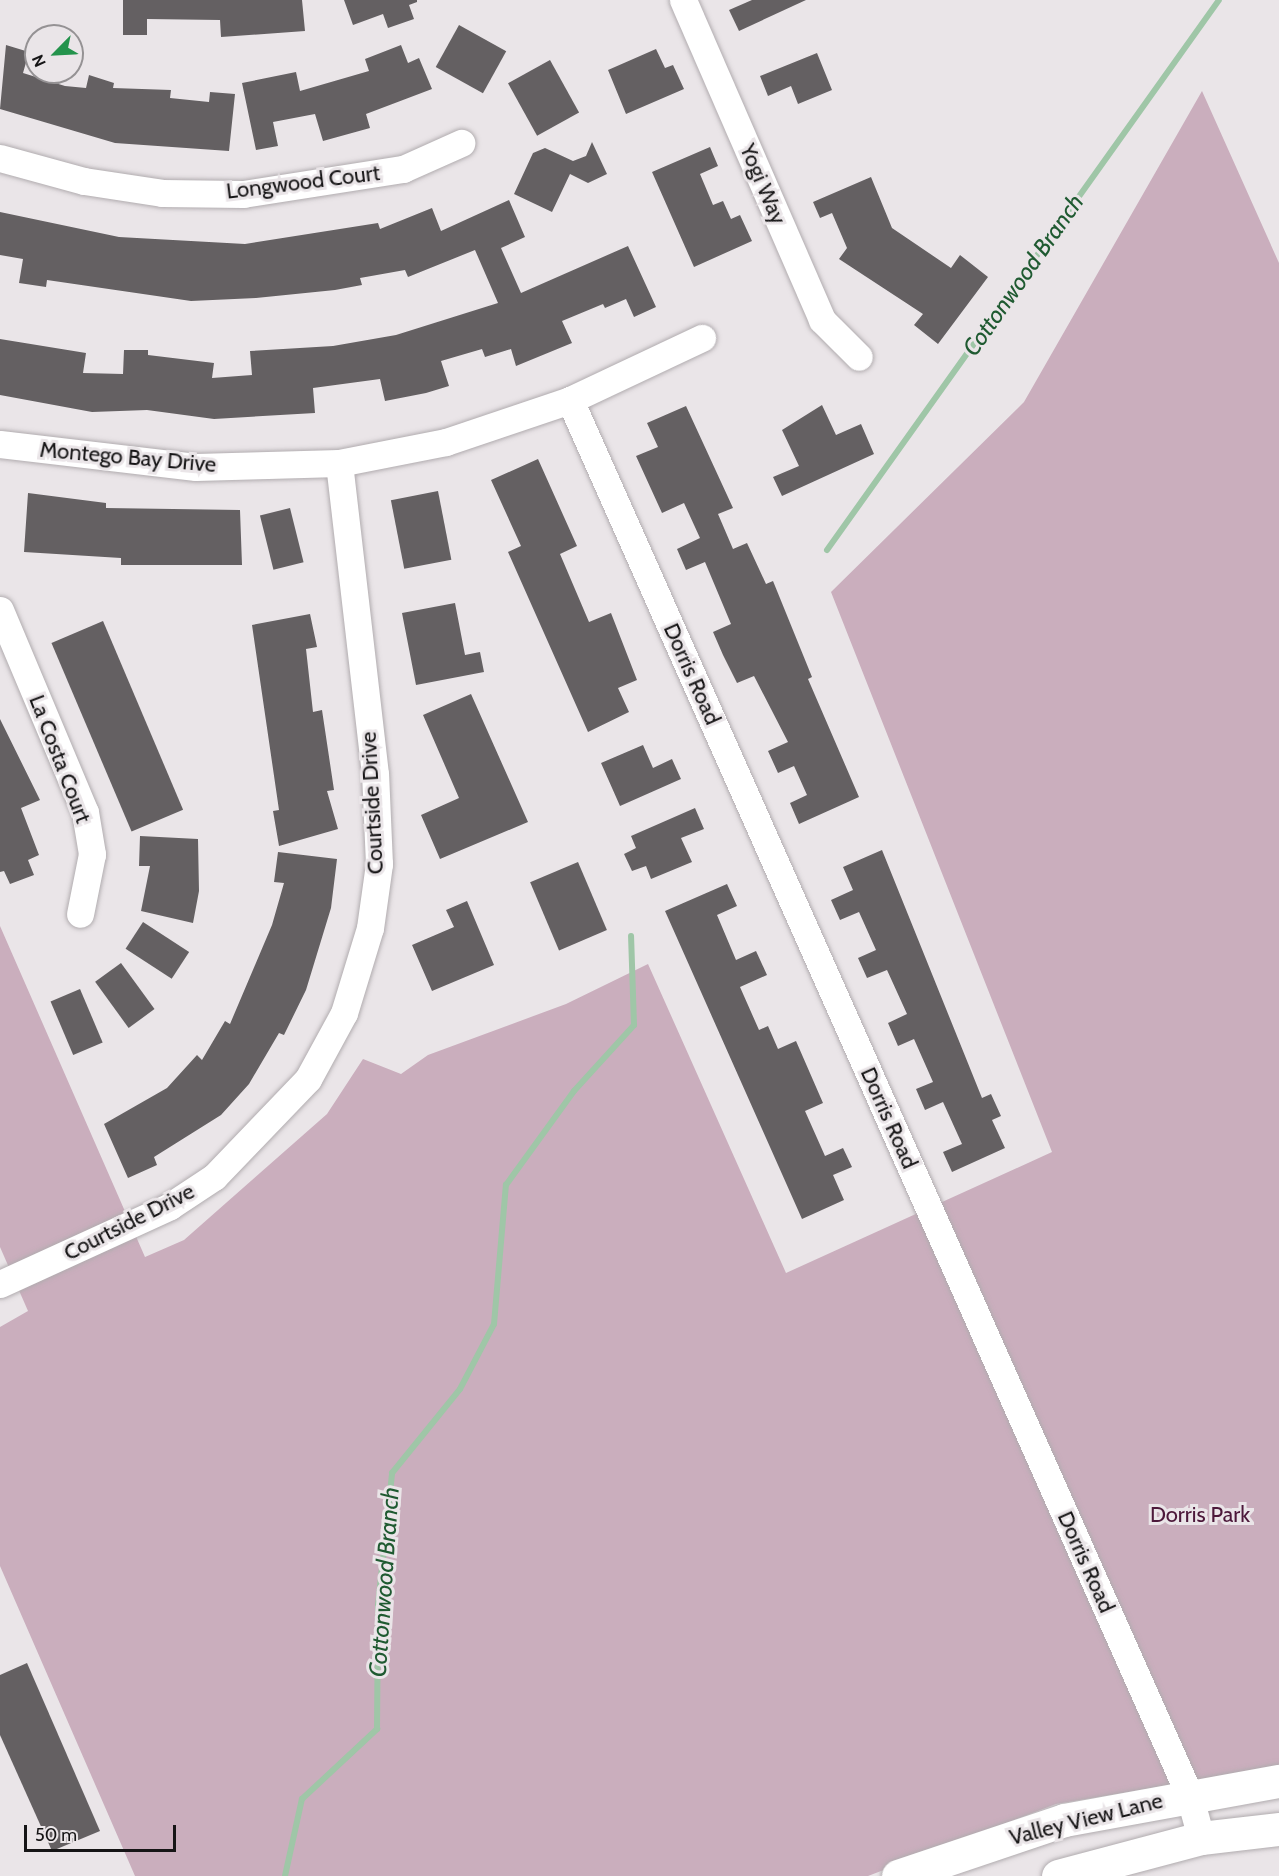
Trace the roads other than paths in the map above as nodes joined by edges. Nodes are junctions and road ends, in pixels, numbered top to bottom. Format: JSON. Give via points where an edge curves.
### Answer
{"nodes":[{"id":1,"x":683,"y":0,"type":"edge"},
{"id":2,"x":461,"y":143,"type":"dead end"},
{"id":3,"x":0,"y":158,"type":"edge"},
{"id":4,"x":702,"y":338,"type":"dead end"},
{"id":5,"x":859,"y":357,"type":"dead end"},
{"id":6,"x":570,"y":400,"type":"junction"},
{"id":7,"x":0,"y":444,"type":"edge"},
{"id":8,"x":339,"y":463,"type":"junction"},
{"id":9,"x":0,"y":610,"type":"edge"},
{"id":10,"x":80,"y":914,"type":"dead end"},
{"id":11,"x":0,"y":1284,"type":"edge"},
{"id":12,"x":1279,"y":1781,"type":"edge"},
{"id":13,"x":1189,"y":1794,"type":"junction"},
{"id":14,"x":1279,"y":1829,"type":"edge"},
{"id":15,"x":1201,"y":1838,"type":"junction"},
{"id":16,"x":898,"y":1876,"type":"edge"},
{"id":17,"x":1058,"y":1876,"type":"edge"}],
"edges":[{"from":1,"to":5,"type":"street","name":"Yogi Way","via":[[822,320]]},
{"from":2,"to":3,"type":"street","name":"Longwood Court","via":[[402,169],[243,194],[162,193],[84,181]]},
{"from":4,"to":6,"type":"street","name":"Montego Bay Drive"},
{"from":6,"to":8,"type":"street","name":"Montego Bay Drive","via":[[446,442]]},
{"from":6,"to":13,"type":"street","name":"Dorris Road"},
{"from":7,"to":8,"type":"street","name":"Montego Bay Drive","via":[[196,467]]},
{"from":8,"to":11,"type":"street","name":"Courtside Drive","via":[[375,774],[379,864],[370,928],[344,1013],[308,1079],[262,1133],[214,1177],[170,1206]]},
{"from":9,"to":10,"type":"street","name":"La Costa Court","via":[[85,812],[92,854]]},
{"from":12,"to":13,"type":"main road","name":"Valley View Lane"},
{"from":13,"to":15,"type":"street","name":"Dorris Road"},
{"from":13,"to":16,"type":"main road","name":"Valley View Lane","via":[[1064,1820]]},
{"from":14,"to":15,"type":"main road","name":"Valley View Lane"},
{"from":15,"to":17,"type":"main road","name":"Valley View Lane"}]}
